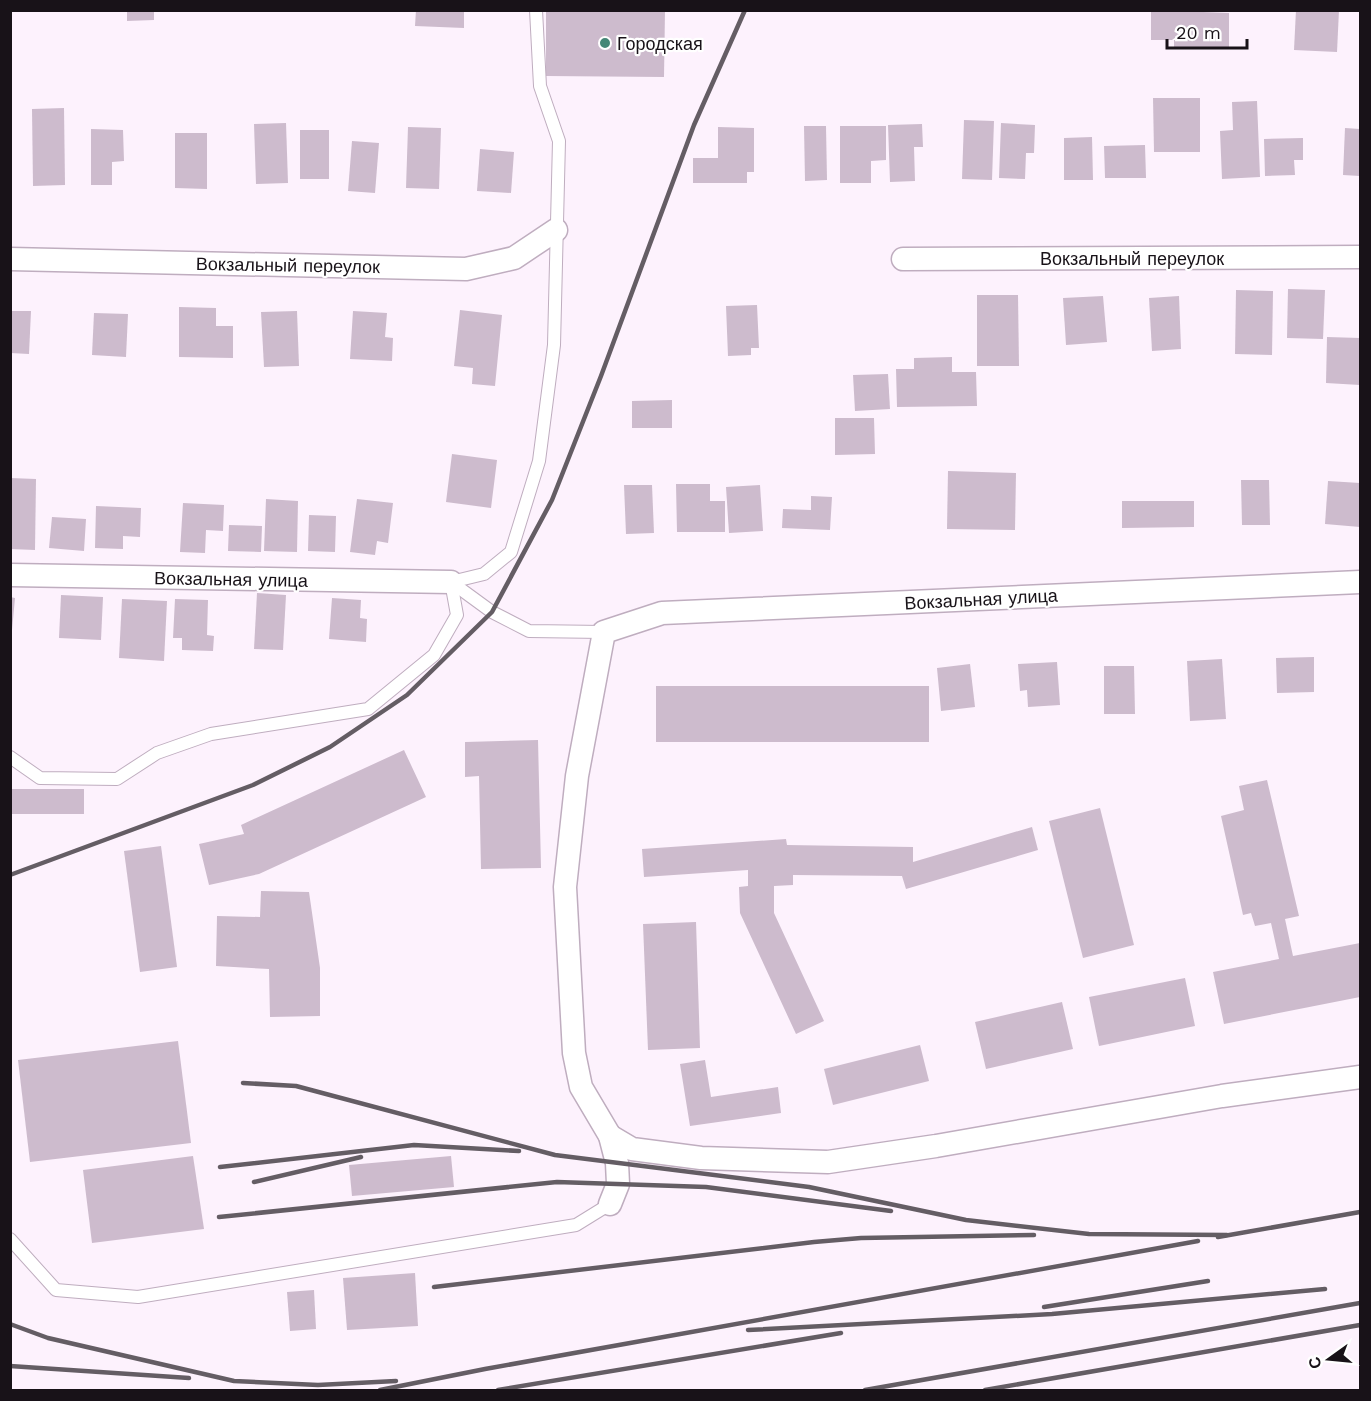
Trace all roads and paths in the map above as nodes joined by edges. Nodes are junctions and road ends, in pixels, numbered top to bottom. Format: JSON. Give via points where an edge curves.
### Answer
{"nodes":[{"id":1,"x":536,"y":10,"type":"edge"},
{"id":2,"x":556,"y":230,"type":"junction"},
{"id":3,"x":1360,"y":257,"type":"edge"},
{"id":4,"x":903,"y":258,"type":"dead end"},
{"id":5,"x":10,"y":259,"type":"edge"},
{"id":6,"x":10,"y":575,"type":"edge"},
{"id":7,"x":451,"y":582,"type":"junction"},
{"id":8,"x":1360,"y":582,"type":"edge"},
{"id":9,"x":604,"y":632,"type":"junction"},
{"id":10,"x":10,"y":757,"type":"edge"},
{"id":11,"x":1360,"y":1077,"type":"edge"},
{"id":12,"x":610,"y":1136,"type":"junction"},
{"id":13,"x":610,"y":1204,"type":"joint"},
{"id":14,"x":10,"y":1239,"type":"edge"}],
"edges":[{"from":1,"to":2,"type":"lane","via":[[540,86],[559,141]]},
{"from":2,"to":5,"type":"street","name":"Вокзальный переулок","via":[[514,258],[466,269]]},
{"from":2,"to":7,"type":"lane","via":[[554,345],[539,461],[511,552],[484,574]]},
{"from":3,"to":4,"type":"street","name":"Вокзальный переулок"},
{"from":6,"to":7,"type":"street","name":"Вокзальная улица"},
{"from":7,"to":9,"type":"lane","via":[[492,612],[529,631]]},
{"from":7,"to":10,"type":"lane","via":[[457,615],[434,655],[368,710],[211,734],[157,753],[117,779],[40,778]]},
{"from":8,"to":9,"type":"street","name":"Вокзальная улица","via":[[662,613]]},
{"from":9,"to":12,"type":"street","via":[[577,776],[565,887],[574,1053],[581,1087]]},
{"from":11,"to":12,"type":"street","via":[[1222,1096],[828,1162],[689,1156],[632,1149]]},
{"from":12,"to":13,"type":"street","via":[[618,1184]]},
{"from":13,"to":14,"type":"lane","via":[[576,1225],[138,1297],[56,1290]]}]}
